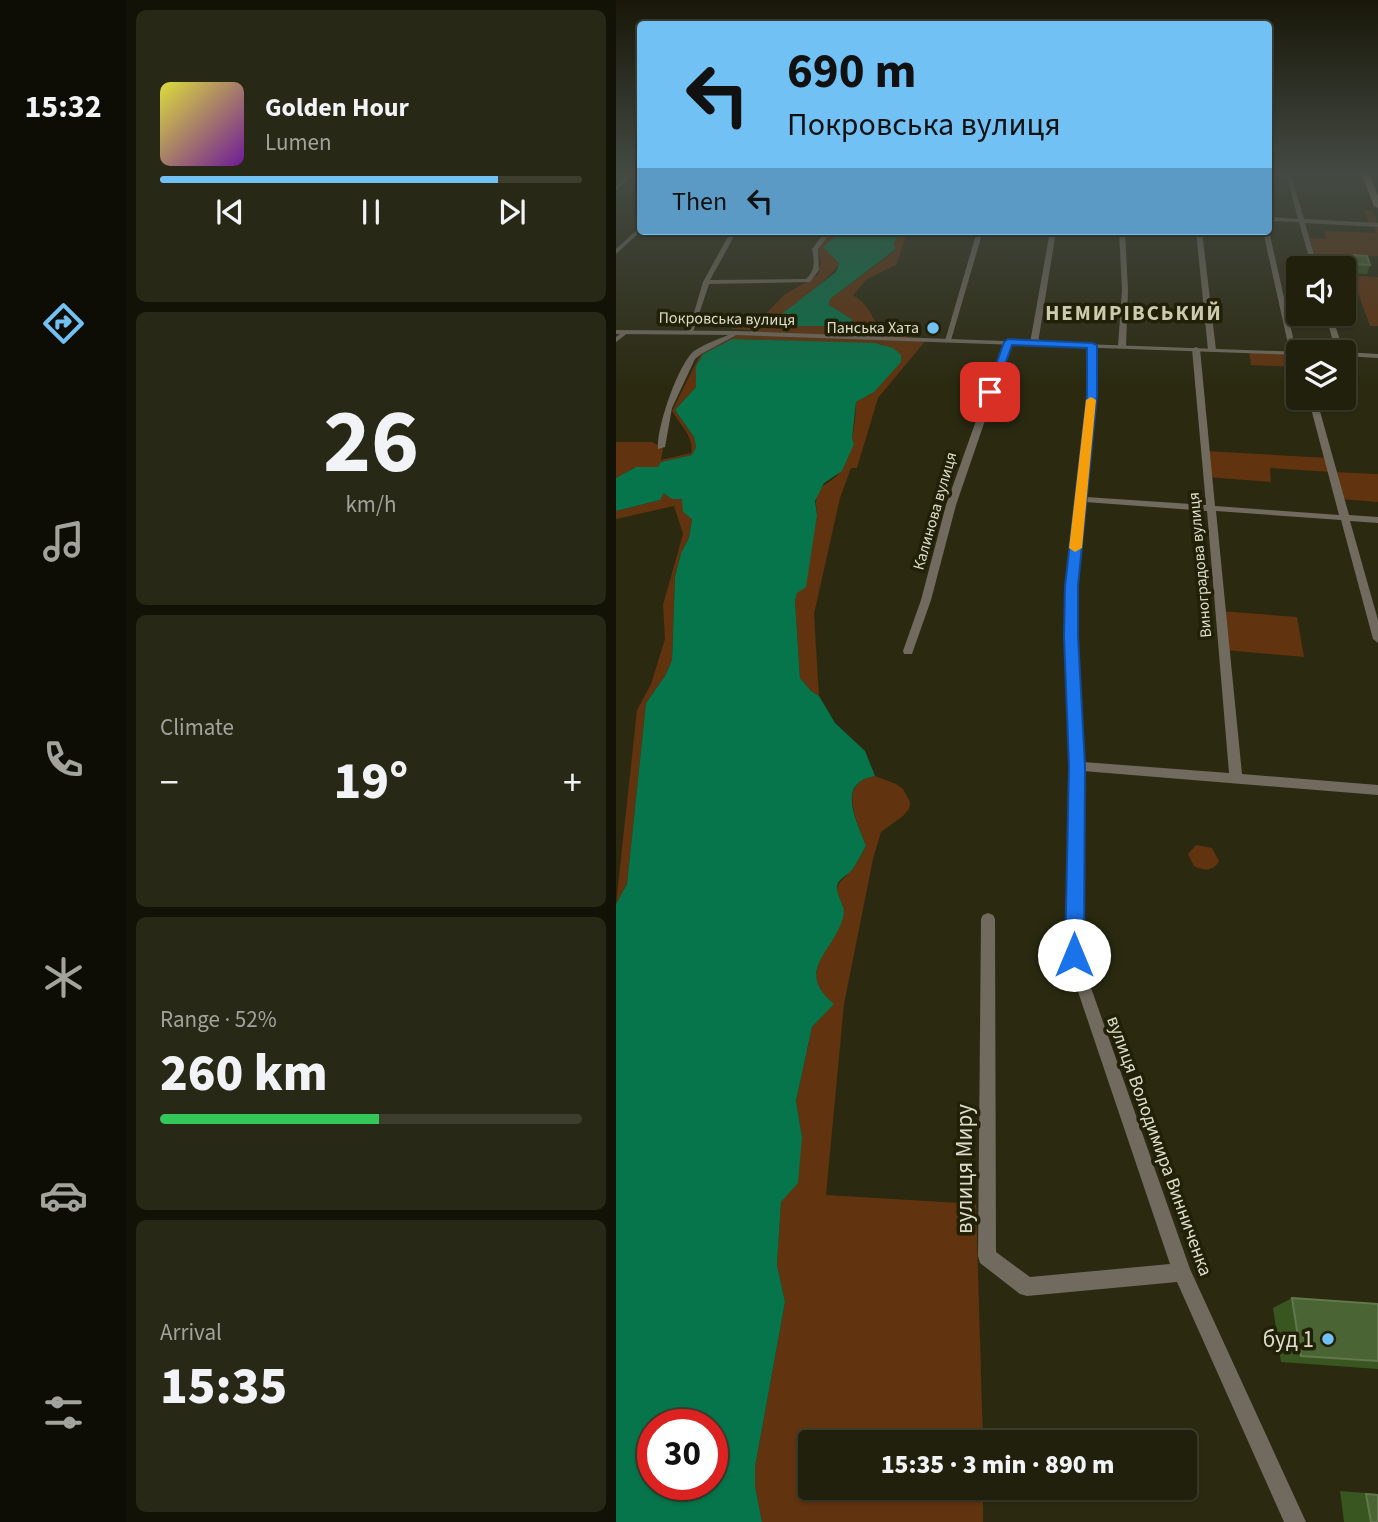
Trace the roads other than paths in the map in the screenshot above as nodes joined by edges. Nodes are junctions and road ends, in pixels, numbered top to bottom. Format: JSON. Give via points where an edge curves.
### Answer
{"nodes":[{"id":1,"x":727,"y":243,"type":"edge"},
{"id":2,"x":820,"y":243,"type":"edge"},
{"id":3,"x":976,"y":243,"type":"edge"},
{"id":4,"x":1051,"y":243,"type":"edge"},
{"id":5,"x":1123,"y":243,"type":"edge"},
{"id":6,"x":1200,"y":243,"type":"edge"},
{"id":7,"x":1269,"y":243,"type":"edge"},
{"id":8,"x":706,"y":282,"type":"junction"},
{"id":9,"x":621,"y":332,"type":"edge"},
{"id":10,"x":690,"y":332,"type":"junction"},
{"id":11,"x":737,"y":333,"type":"junction"},
{"id":12,"x":616,"y":340,"type":"edge"},
{"id":13,"x":947,"y":340,"type":"junction"},
{"id":14,"x":1293,"y":340,"type":"edge"},
{"id":15,"x":1008,"y":342,"type":"junction"},
{"id":16,"x":1034,"y":343,"type":"junction"},
{"id":17,"x":1092,"y":345,"type":"junction"},
{"id":18,"x":1122,"y":346,"type":"junction"},
{"id":19,"x":1196,"y":349,"type":"junction"},
{"id":20,"x":1212,"y":350,"type":"junction"},
{"id":21,"x":1286,"y":353,"type":"edge"},
{"id":22,"x":1356,"y":354,"type":"edge"},
{"id":23,"x":1378,"y":356,"type":"edge"},
{"id":24,"x":1316,"y":410,"type":"edge"},
{"id":25,"x":661,"y":447,"type":"dead end"},
{"id":26,"x":1081,"y":499,"type":"junction"},
{"id":27,"x":1210,"y":508,"type":"junction"},
{"id":28,"x":1346,"y":518,"type":"junction"},
{"id":29,"x":1378,"y":520,"type":"edge"},
{"id":30,"x":1378,"y":639,"type":"edge"},
{"id":31,"x":908,"y":651,"type":"dead end"},
{"id":32,"x":1077,"y":766,"type":"junction"},
{"id":33,"x":1236,"y":778,"type":"junction"},
{"id":34,"x":1378,"y":790,"type":"edge"},
{"id":35,"x":988,"y":919,"type":"dead end"},
{"id":36,"x":1182,"y":1272,"type":"junction"},
{"id":37,"x":1295,"y":1522,"type":"edge"}],
"edges":[{"from":1,"to":8,"type":"street"},
{"from":2,"to":8,"type":"street","via":[[815,249],[816,274],[808,281]]},
{"from":3,"to":13,"type":"street"},
{"from":4,"to":16,"type":"street"},
{"from":5,"to":18,"type":"street"},
{"from":6,"to":20,"type":"street"},
{"from":7,"to":14,"type":"street"},
{"from":8,"to":10,"type":"street"},
{"from":9,"to":10,"type":"street","name":"Покровська вулиця"},
{"from":9,"to":12,"type":"street"},
{"from":10,"to":11,"type":"street","name":"Покровська вулиця"},
{"from":11,"to":13,"type":"street","name":"Покровська вулиця"},
{"from":11,"to":25,"type":"street","via":[[692,358],[668,408]]},
{"from":13,"to":15,"type":"street","name":"Покровська вулиця"},
{"from":15,"to":16,"type":"street","name":"Покровська вулиця"},
{"from":15,"to":31,"type":"street","name":"Калинова вулиця","via":[[951,505]]},
{"from":16,"to":17,"type":"street","name":"Покровська вулиця"},
{"from":17,"to":18,"type":"street","name":"Покровська вулиця"},
{"from":17,"to":26,"type":"street","name":"вулиця Володимира Винниченка","via":[[1092,395]]},
{"from":18,"to":19,"type":"street","name":"Покровська вулиця"},
{"from":19,"to":20,"type":"street","name":"Покровська вулиця"},
{"from":19,"to":27,"type":"street","name":"Виноградова вулиця"},
{"from":20,"to":21,"type":"street","name":"Покровська вулиця"},
{"from":22,"to":23,"type":"street"},
{"from":24,"to":28,"type":"street"},
{"from":26,"to":27,"type":"street"},
{"from":26,"to":32,"type":"street","name":"вулиця Володимира Винниченка","via":[[1071,636]]},
{"from":27,"to":28,"type":"street"},
{"from":27,"to":33,"type":"street","name":"Виноградова вулиця"},
{"from":28,"to":29,"type":"street"},
{"from":28,"to":30,"type":"street"},
{"from":32,"to":33,"type":"street"},
{"from":32,"to":36,"type":"street","name":"вулиця Володимира Винниченка","via":[[1076,965]]},
{"from":33,"to":34,"type":"street"},
{"from":35,"to":36,"type":"street","name":"вулиця Миру","via":[[987,1256],[1027,1287]]},
{"from":36,"to":37,"type":"street","name":"вулиця Володимира Винниченка"}]}
